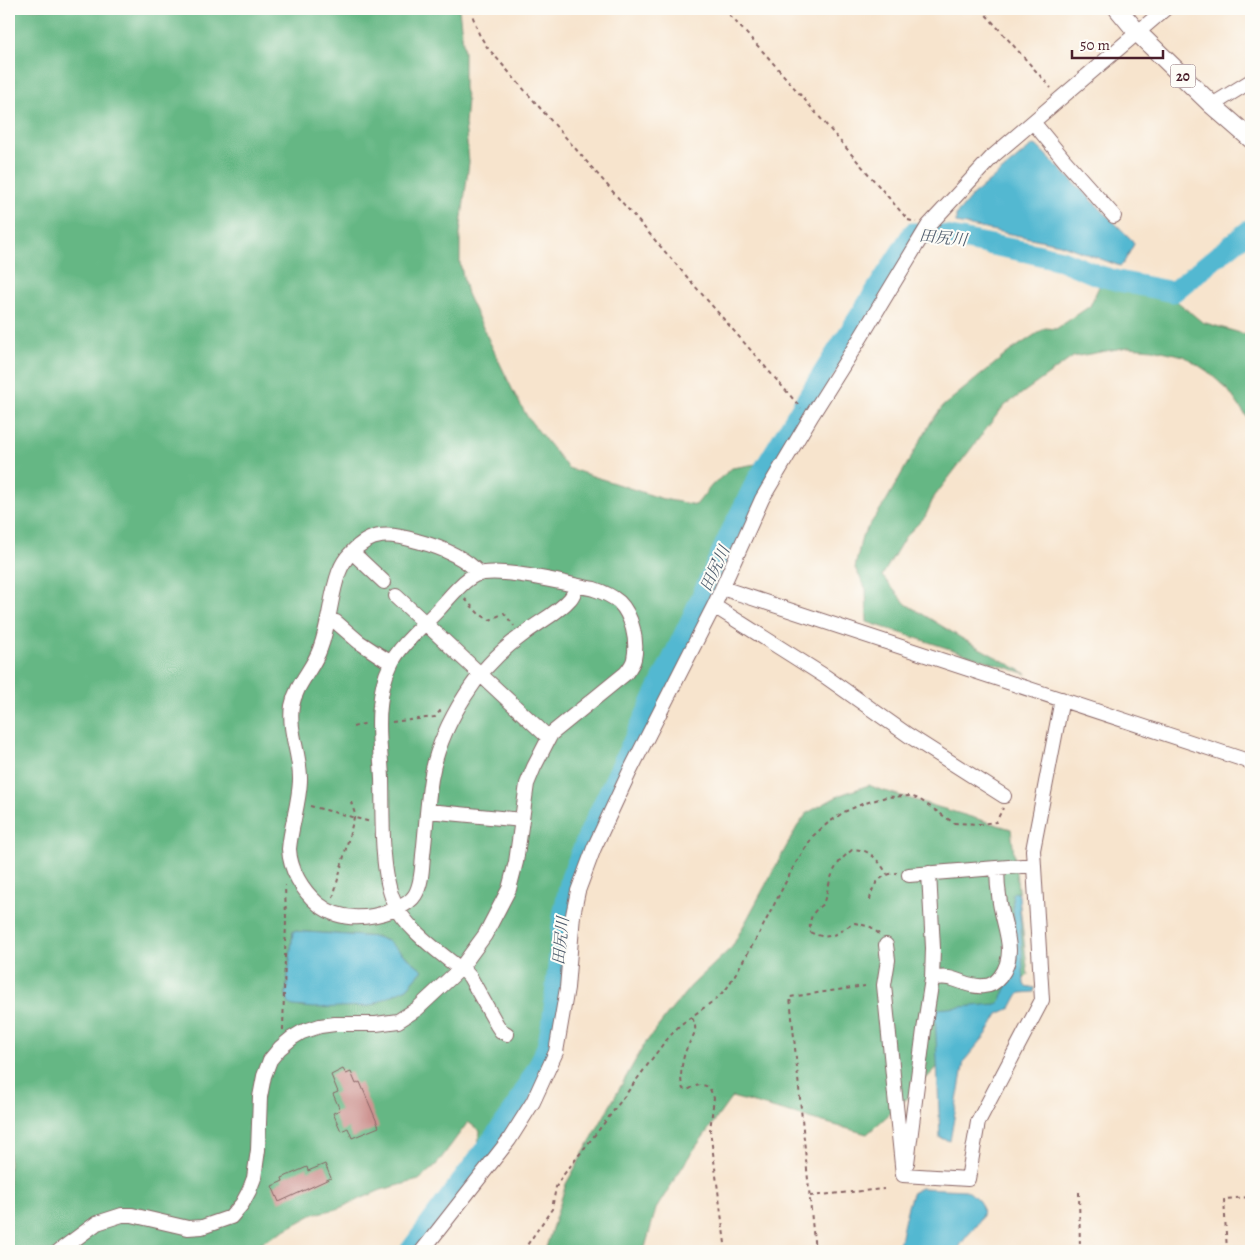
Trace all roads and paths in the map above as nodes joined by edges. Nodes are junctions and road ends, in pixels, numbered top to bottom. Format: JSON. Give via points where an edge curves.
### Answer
{"nodes":[{"id":1,"x":470,"y":9,"type":"edge"},
{"id":2,"x":724,"y":9,"type":"edge"},
{"id":3,"x":981,"y":9,"type":"edge"},
{"id":4,"x":1118,"y":9,"type":"edge"},
{"id":5,"x":1165,"y":9,"type":"edge"},
{"id":6,"x":1137,"y":32,"type":"junction"},
{"id":7,"x":1251,"y":81,"type":"edge"},
{"id":8,"x":1059,"y":97,"type":"junction"},
{"id":9,"x":1212,"y":105,"type":"junction"},
{"id":10,"x":1033,"y":122,"type":"junction"},
{"id":11,"x":1251,"y":139,"type":"edge"},
{"id":12,"x":1114,"y":216,"type":"dead end"},
{"id":13,"x":928,"y":226,"type":"junction"},
{"id":14,"x":812,"y":415,"type":"junction"},
{"id":15,"x":352,"y":552,"type":"junction"},
{"id":16,"x":480,"y":574,"type":"junction"},
{"id":17,"x":384,"y":582,"type":"dead end"},
{"id":18,"x":578,"y":586,"type":"junction"},
{"id":19,"x":722,"y":588,"type":"junction"},
{"id":20,"x":458,"y":589,"type":"junction"},
{"id":21,"x":396,"y":596,"type":"dead end"},
{"id":22,"x":714,"y":606,"type":"junction"},
{"id":23,"x":330,"y":620,"type":"junction"},
{"id":24,"x":9,"y":624,"type":"edge"},
{"id":25,"x":426,"y":624,"type":"junction"},
{"id":26,"x":520,"y":636,"type":"junction"},
{"id":27,"x":9,"y":652,"type":"edge"},
{"id":28,"x":391,"y":663,"type":"junction"},
{"id":29,"x":480,"y":674,"type":"junction"},
{"id":30,"x":1062,"y":699,"type":"junction"},
{"id":31,"x":443,"y":708,"type":"dead end"},
{"id":32,"x":379,"y":724,"type":"junction"},
{"id":33,"x":549,"y":738,"type":"junction"},
{"id":34,"x":1251,"y":762,"type":"edge"},
{"id":35,"x":1004,"y":796,"type":"joint"},
{"id":36,"x":351,"y":802,"type":"dead end"},
{"id":37,"x":297,"y":803,"type":"junction"},
{"id":38,"x":428,"y":810,"type":"junction"},
{"id":39,"x":354,"y":818,"type":"junction"},
{"id":40,"x":522,"y":820,"type":"junction"},
{"id":41,"x":383,"y":824,"type":"junction"},
{"id":42,"x":1034,"y":866,"type":"junction"},
{"id":43,"x":997,"y":868,"type":"junction"},
{"id":44,"x":928,"y":873,"type":"junction"},
{"id":45,"x":887,"y":874,"type":"junction"},
{"id":46,"x":909,"y":875,"type":"joint"},
{"id":47,"x":285,"y":882,"type":"dead end"},
{"id":48,"x":870,"y":900,"type":"dead end"},
{"id":49,"x":397,"y":908,"type":"junction"},
{"id":50,"x":329,"y":910,"type":"junction"},
{"id":51,"x":886,"y":945,"type":"joint"},
{"id":52,"x":460,"y":968,"type":"junction"},
{"id":53,"x":932,"y":979,"type":"junction"},
{"id":54,"x":865,"y":986,"type":"dead end"},
{"id":55,"x":692,"y":1017,"type":"junction"},
{"id":56,"x":508,"y":1034,"type":"dead end"},
{"id":57,"x":285,"y":1044,"type":"junction"},
{"id":58,"x":906,"y":1175,"type":"junction"},
{"id":59,"x":884,"y":1189,"type":"dead end"},
{"id":60,"x":1079,"y":1192,"type":"dead end"},
{"id":61,"x":810,"y":1196,"type":"junction"},
{"id":62,"x":1251,"y":1197,"type":"edge"},
{"id":63,"x":59,"y":1251,"type":"edge"},
{"id":64,"x":422,"y":1251,"type":"edge"},
{"id":65,"x":523,"y":1251,"type":"edge"},
{"id":66,"x":726,"y":1251,"type":"edge"},
{"id":67,"x":815,"y":1251,"type":"edge"},
{"id":68,"x":1080,"y":1251,"type":"edge"},
{"id":69,"x":1227,"y":1251,"type":"edge"}],
"edges":[{"from":1,"to":14,"type":"path","via":[[479,34],[493,54],[791,398],[803,411]]},
{"from":2,"to":13,"type":"path","via":[[908,220]]},
{"from":3,"to":8,"type":"path"},
{"from":4,"to":6,"type":"main road","number":"20"},
{"from":5,"to":6,"type":"street"},
{"from":6,"to":8,"type":"street"},
{"from":6,"to":9,"type":"main road","number":"20"},
{"from":7,"to":9,"type":"street"},
{"from":8,"to":10,"type":"street"},
{"from":9,"to":11,"type":"main road","number":"20"},
{"from":10,"to":12,"type":"street"},
{"from":10,"to":13,"type":"street","via":[[987,162]]},
{"from":13,"to":14,"type":"street"},
{"from":14,"to":19,"type":"street","via":[[762,499]]},
{"from":15,"to":16,"type":"street","via":[[374,537],[410,538],[463,558]]},
{"from":15,"to":17,"type":"street"},
{"from":15,"to":23,"type":"street","via":[[340,570]]},
{"from":16,"to":18,"type":"street","via":[[505,573]]},
{"from":16,"to":20,"type":"street","via":[[472,576]]},
{"from":18,"to":26,"type":"street","via":[[571,599]]},
{"from":18,"to":33,"type":"street","via":[[594,589],[619,602],[628,614],[633,631],[634,660],[626,673]]},
{"from":19,"to":22,"type":"street"},
{"from":19,"to":30,"type":"street"},
{"from":20,"to":25,"type":"street"},
{"from":20,"to":26,"type":"path","via":[[483,617],[490,620],[504,613]]},
{"from":21,"to":25,"type":"street"},
{"from":22,"to":35,"type":"street","via":[[826,676],[908,735]]},
{"from":22,"to":64,"type":"street","via":[[625,780],[586,867],[573,915],[567,988],[556,1052],[533,1102],[509,1140]]},
{"from":23,"to":28,"type":"street"},
{"from":23,"to":37,"type":"street","via":[[320,650],[298,686],[292,707],[300,780]]},
{"from":24,"to":27,"type":"path","via":[[13,644]]},
{"from":25,"to":28,"type":"street"},
{"from":25,"to":29,"type":"street"},
{"from":26,"to":29,"type":"street"},
{"from":28,"to":32,"type":"street","via":[[384,682]]},
{"from":29,"to":33,"type":"street"},
{"from":29,"to":38,"type":"street","via":[[451,720],[434,762]]},
{"from":30,"to":34,"type":"street"},
{"from":30,"to":42,"type":"street","via":[[1033,850]]},
{"from":31,"to":32,"type":"path","via":[[434,717]]},
{"from":32,"to":41,"type":"street"},
{"from":33,"to":40,"type":"street","via":[[527,784]]},
{"from":35,"to":55,"type":"path","via":[[996,822],[981,824],[954,823],[910,796],[886,797],[844,812],[813,836],[727,988]]},
{"from":36,"to":39,"type":"path"},
{"from":37,"to":39,"type":"path"},
{"from":37,"to":50,"type":"street","via":[[290,837],[290,859],[299,880],[314,900]]},
{"from":38,"to":40,"type":"street"},
{"from":38,"to":49,"type":"street","via":[[419,887],[415,896]]},
{"from":39,"to":41,"type":"path"},
{"from":39,"to":50,"type":"path"},
{"from":40,"to":52,"type":"street","via":[[509,889],[485,935]]},
{"from":41,"to":49,"type":"street","via":[[386,874]]},
{"from":42,"to":43,"type":"street"},
{"from":42,"to":58,"type":"street","via":[[1042,1000],[978,1122],[968,1179]]},
{"from":43,"to":44,"type":"street"},
{"from":43,"to":53,"type":"street","via":[[999,902],[1009,946],[1006,967],[997,981],[990,985],[976,986],[943,976]]},
{"from":44,"to":46,"type":"street"},
{"from":44,"to":53,"type":"street"},
{"from":45,"to":46,"type":"path","via":[[900,872]]},
{"from":45,"to":48,"type":"path","via":[[874,886]]},
{"from":45,"to":51,"type":"path","via":[[870,853],[864,849],[852,850],[836,865],[823,904],[810,920],[810,932],[819,936],[833,936],[855,923],[865,924],[878,932]]},
{"from":47,"to":57,"type":"path"},
{"from":49,"to":50,"type":"street","via":[[365,918]]},
{"from":49,"to":52,"type":"street","via":[[419,935]]},
{"from":51,"to":58,"type":"street","via":[[888,960],[884,985],[903,1175]]},
{"from":52,"to":56,"type":"street","via":[[470,978],[501,1031]]},
{"from":52,"to":57,"type":"street","via":[[417,1009],[398,1021],[320,1026],[302,1032]]},
{"from":53,"to":58,"type":"street"},
{"from":54,"to":61,"type":"path","via":[[790,997]]},
{"from":55,"to":65,"type":"path","via":[[663,1044],[560,1178],[552,1209]]},
{"from":55,"to":66,"type":"path","via":[[696,1024],[695,1034],[686,1049],[681,1083],[687,1090],[694,1086],[709,1087],[714,1098],[710,1130]]},
{"from":57,"to":63,"type":"street","via":[[270,1060],[264,1076],[254,1178],[242,1204],[231,1217],[209,1226],[188,1228],[122,1215],[97,1223]]},
{"from":59,"to":61,"type":"path"},
{"from":60,"to":68,"type":"path"},
{"from":61,"to":67,"type":"path"},
{"from":62,"to":69,"type":"path","via":[[1224,1199]]}]}
